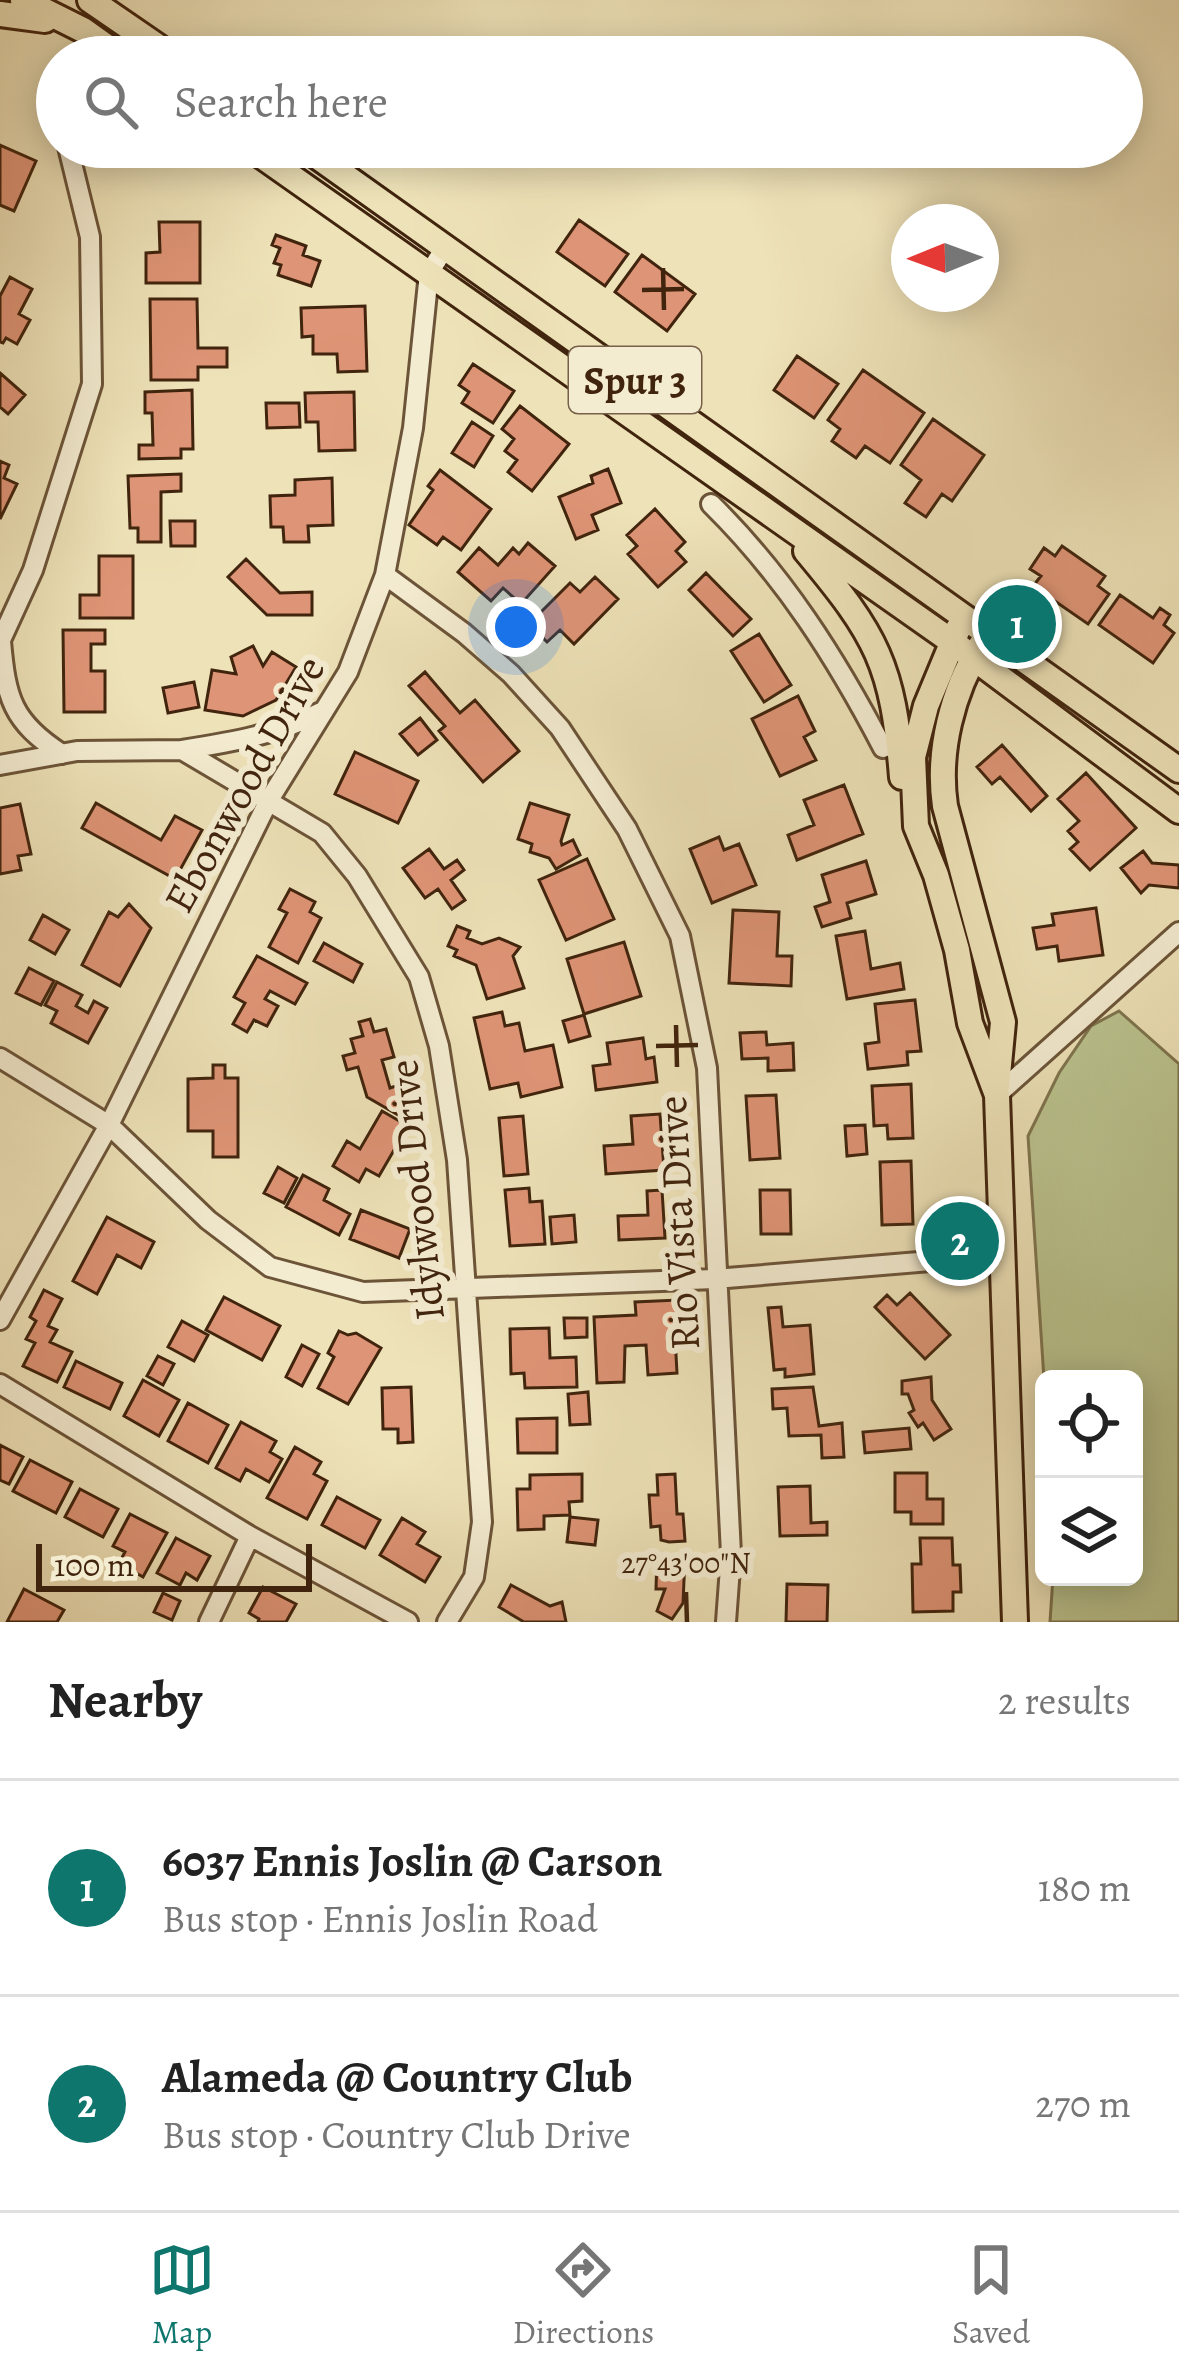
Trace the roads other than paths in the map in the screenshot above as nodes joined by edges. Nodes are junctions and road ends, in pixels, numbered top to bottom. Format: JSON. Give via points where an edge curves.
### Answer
{"nodes":[{"id":1,"x":22,"y":0,"type":"edge"},
{"id":2,"x":90,"y":0,"type":"edge"},
{"id":3,"x":0,"y":14,"type":"edge"},
{"id":4,"x":83,"y":30,"type":"junction"},
{"id":5,"x":91,"y":36,"type":"edge"},
{"id":6,"x":142,"y":36,"type":"edge"},
{"id":7,"x":73,"y":168,"type":"edge"},
{"id":8,"x":279,"y":168,"type":"edge"},
{"id":9,"x":334,"y":168,"type":"edge"},
{"id":10,"x":446,"y":246,"type":"junction"},
{"id":11,"x":429,"y":273,"type":"junction"},
{"id":12,"x":711,"y":504,"type":"dead end"},
{"id":13,"x":785,"y":526,"type":"junction"},
{"id":14,"x":385,"y":575,"type":"junction"},
{"id":15,"x":965,"y":617,"type":"junction"},
{"id":16,"x":988,"y":633,"type":"junction"},
{"id":17,"x":874,"y":640,"type":"junction"},
{"id":18,"x":951,"y":641,"type":"junction"},
{"id":19,"x":0,"y":642,"type":"edge"},
{"id":20,"x":973,"y":658,"type":"junction"},
{"id":21,"x":838,"y":662,"type":"junction"},
{"id":22,"x":325,"y":710,"type":"junction"},
{"id":23,"x":883,"y":748,"type":"dead end"},
{"id":24,"x":182,"y":749,"type":"junction"},
{"id":25,"x":62,"y":754,"type":"junction"},
{"id":26,"x":0,"y":765,"type":"edge"},
{"id":27,"x":1179,"y":770,"type":"edge"},
{"id":28,"x":269,"y":800,"type":"junction"},
{"id":29,"x":1179,"y":811,"type":"edge"},
{"id":30,"x":916,"y":826,"type":"junction"},
{"id":31,"x":1179,"y":932,"type":"edge"},
{"id":32,"x":0,"y":1058,"type":"edge"},
{"id":33,"x":997,"y":1095,"type":"junction"},
{"id":34,"x":109,"y":1125,"type":"junction"},
{"id":35,"x":1004,"y":1255,"type":"junction"},
{"id":36,"x":715,"y":1279,"type":"junction"},
{"id":37,"x":465,"y":1288,"type":"junction"},
{"id":38,"x":0,"y":1320,"type":"edge"},
{"id":39,"x":0,"y":1384,"type":"edge"},
{"id":40,"x":250,"y":1536,"type":"junction"},
{"id":41,"x":209,"y":1622,"type":"edge"},
{"id":42,"x":408,"y":1622,"type":"edge"},
{"id":43,"x":447,"y":1622,"type":"edge"},
{"id":44,"x":726,"y":1622,"type":"edge"},
{"id":45,"x":1015,"y":1622,"type":"edge"}],
"edges":[{"from":1,"to":4,"type":"main road"},
{"from":2,"to":6,"type":"main road"},
{"from":3,"to":4,"type":"main road"},
{"from":4,"to":5,"type":"main road"},
{"from":7,"to":19,"type":"street","via":[[90,237],[92,384],[33,570]]},
{"from":8,"to":11,"type":"main road","number":"Spur 3"},
{"from":9,"to":10,"type":"main road","number":"Spur 3"},
{"from":10,"to":11,"type":"street","name":"Ebonwood Drive"},
{"from":10,"to":15,"type":"main road","number":"Spur 3"},
{"from":11,"to":13,"type":"main road","number":"Spur 3"},
{"from":11,"to":14,"type":"street","name":"Ebonwood Drive","via":[[413,428]]},
{"from":12,"to":21,"type":"street"},
{"from":13,"to":17,"type":"main road"},
{"from":13,"to":18,"type":"main road","number":"Spur 3"},
{"from":14,"to":22,"type":"street","name":"Ebonwood Drive","via":[[349,672]]},
{"from":14,"to":36,"type":"street","name":"Rio Vista Drive","via":[[480,646],[560,728],[627,829],[680,937],[707,1068]]},
{"from":15,"to":16,"type":"main road","number":"Spur 3"},
{"from":15,"to":18,"type":"main road"},
{"from":16,"to":20,"type":"main road"},
{"from":16,"to":27,"type":"main road","number":"Spur 3"},
{"from":17,"to":21,"type":"street"},
{"from":17,"to":30,"type":"main road","via":[[890,680],[903,790]]},
{"from":18,"to":20,"type":"main road","number":"Spur 3"},
{"from":18,"to":30,"type":"main road","via":[[913,757]]},
{"from":19,"to":25,"type":"street","via":[[19,719]]},
{"from":20,"to":29,"type":"main road","number":"Spur 3"},
{"from":20,"to":33,"type":"main road","via":[[940,775],[1003,1022]]},
{"from":21,"to":23,"type":"street"},
{"from":22,"to":24,"type":"street","via":[[251,740]]},
{"from":22,"to":28,"type":"street","name":"Ebonwood Drive"},
{"from":24,"to":25,"type":"street"},
{"from":24,"to":28,"type":"street","name":"Idylwood Drive"},
{"from":25,"to":26,"type":"street"},
{"from":28,"to":34,"type":"street","name":"Ebonwood Drive"},
{"from":28,"to":37,"type":"street","name":"Idylwood Drive","via":[[322,833],[419,977],[457,1160]]},
{"from":30,"to":33,"type":"main road"},
{"from":31,"to":33,"type":"street"},
{"from":32,"to":34,"type":"street"},
{"from":33,"to":35,"type":"main road"},
{"from":34,"to":37,"type":"street","via":[[270,1267],[363,1292]]},
{"from":34,"to":38,"type":"street","name":"Ebonwood Drive"},
{"from":35,"to":36,"type":"street"},
{"from":35,"to":45,"type":"main road"},
{"from":36,"to":37,"type":"street"},
{"from":36,"to":44,"type":"street","name":"Rio Vista Drive","via":[[731,1554]]},
{"from":37,"to":43,"type":"street","name":"Idylwood Drive","via":[[482,1522],[474,1577]]},
{"from":39,"to":40,"type":"street"},
{"from":40,"to":41,"type":"street"},
{"from":40,"to":42,"type":"street"}]}
